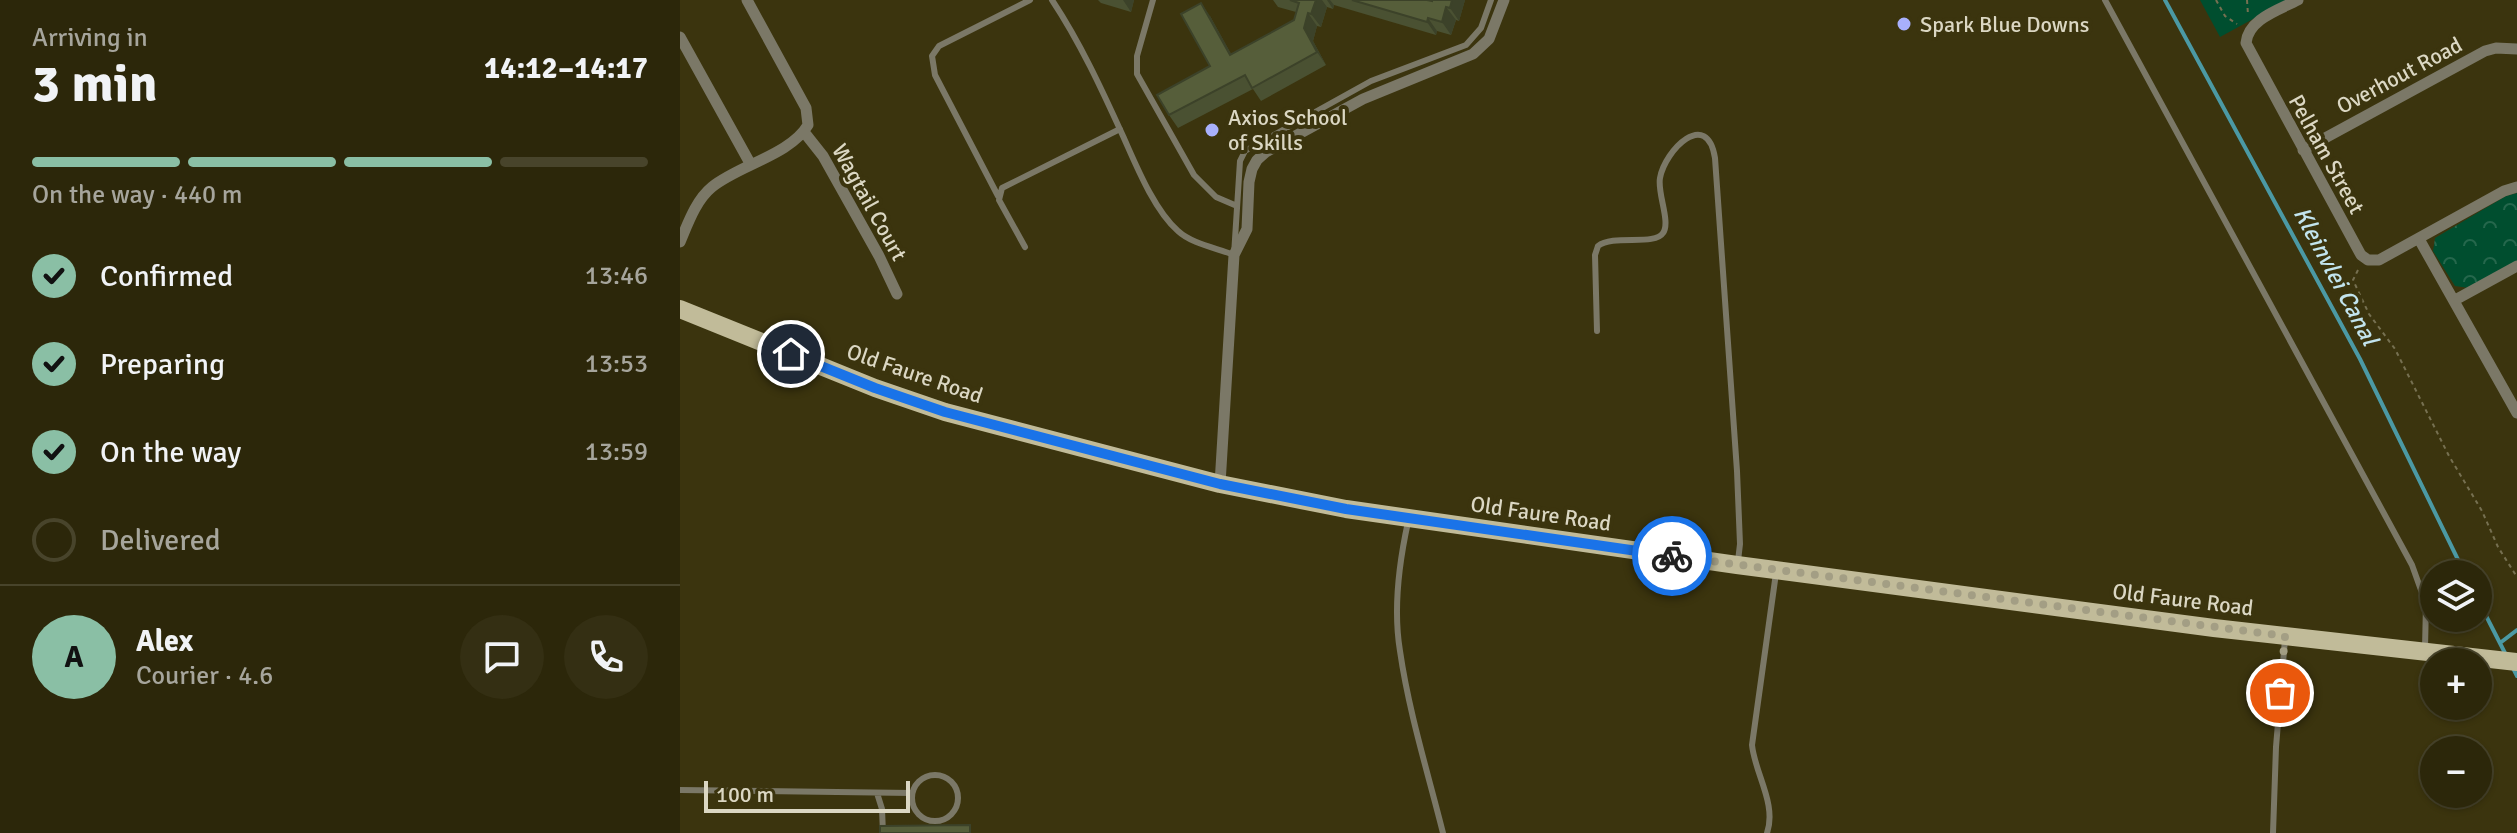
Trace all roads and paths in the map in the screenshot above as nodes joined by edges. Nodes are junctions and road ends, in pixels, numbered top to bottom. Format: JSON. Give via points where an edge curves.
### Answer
{"nodes":[{"id":1,"x":747,"y":0,"type":"edge"},
{"id":2,"x":1030,"y":0,"type":"edge"},
{"id":3,"x":1052,"y":0,"type":"edge"},
{"id":4,"x":1153,"y":0,"type":"edge"},
{"id":5,"x":1491,"y":0,"type":"edge"},
{"id":6,"x":1504,"y":0,"type":"edge"},
{"id":7,"x":2105,"y":0,"type":"edge"},
{"id":8,"x":2216,"y":0,"type":"edge"},
{"id":9,"x":2298,"y":0,"type":"edge"},
{"id":10,"x":2248,"y":31,"type":"junction"},
{"id":11,"x":680,"y":37,"type":"edge"},
{"id":12,"x":2517,"y":49,"type":"edge"},
{"id":13,"x":1120,"y":129,"type":"junction"},
{"id":14,"x":804,"y":132,"type":"junction"},
{"id":15,"x":2303,"y":150,"type":"junction"},
{"id":16,"x":751,"y":165,"type":"junction"},
{"id":17,"x":2517,"y":187,"type":"edge"},
{"id":18,"x":998,"y":196,"type":"junction"},
{"id":19,"x":1237,"y":206,"type":"junction"},
{"id":20,"x":2419,"y":239,"type":"junction"},
{"id":21,"x":680,"y":242,"type":"edge"},
{"id":22,"x":1025,"y":247,"type":"dead end"},
{"id":23,"x":1234,"y":255,"type":"junction"},
{"id":24,"x":2365,"y":259,"type":"junction"},
{"id":25,"x":2517,"y":266,"type":"edge"},
{"id":26,"x":897,"y":294,"type":"dead end"},
{"id":27,"x":2455,"y":300,"type":"junction"},
{"id":28,"x":680,"y":309,"type":"edge"},
{"id":29,"x":1597,"y":331,"type":"dead end"},
{"id":30,"x":2517,"y":413,"type":"edge"},
{"id":31,"x":1220,"y":484,"type":"junction"},
{"id":32,"x":1409,"y":518,"type":"junction"},
{"id":33,"x":1737,"y":565,"type":"junction"},
{"id":34,"x":1776,"y":570,"type":"junction"},
{"id":35,"x":2517,"y":577,"type":"edge"},
{"id":36,"x":2285,"y":636,"type":"junction"},
{"id":37,"x":2425,"y":648,"type":"edge"},
{"id":38,"x":2420,"y":650,"type":"edge"},
{"id":39,"x":2492,"y":659,"type":"edge"},
{"id":40,"x":2517,"y":662,"type":"edge"},
{"id":41,"x":680,"y":790,"type":"edge"},
{"id":42,"x":877,"y":793,"type":"junction"},
{"id":43,"x":912,"y":793,"type":"junction"},
{"id":44,"x":883,"y":833,"type":"edge"},
{"id":45,"x":1443,"y":833,"type":"edge"},
{"id":46,"x":1767,"y":833,"type":"edge"},
{"id":47,"x":2273,"y":833,"type":"edge"}],
"edges":[{"from":1,"to":14,"type":"street","via":[[806,108]]},
{"from":2,"to":18,"type":"lane","via":[[939,46],[932,56],[935,75]]},
{"from":3,"to":13,"type":"lane"},
{"from":4,"to":19,"type":"lane","via":[[1137,74],[1194,175],[1216,197]]},
{"from":5,"to":19,"type":"lane","via":[[1481,28],[1466,45],[1371,81],[1245,151]]},
{"from":6,"to":23,"type":"street","via":[[1489,39],[1473,54],[1363,99],[1257,160],[1249,182],[1247,229]]},
{"from":7,"to":37,"type":"lane","via":[[2412,565],[2426,604]]},
{"from":8,"to":10,"type":"path","via":[[2225,16]]},
{"from":9,"to":10,"type":"street"},
{"from":10,"to":15,"type":"street","name":"Pelham Street","via":[[2247,49]]},
{"from":11,"to":16,"type":"street"},
{"from":12,"to":15,"type":"street","name":"Overhout Road","via":[[2485,51]]},
{"from":13,"to":18,"type":"lane","via":[[1002,188]]},
{"from":13,"to":23,"type":"lane","via":[[1178,232]]},
{"from":14,"to":16,"type":"street"},
{"from":14,"to":26,"type":"street","name":"Wagtail Court","via":[[823,156]]},
{"from":15,"to":24,"type":"street","name":"Pelham Street"},
{"from":16,"to":21,"type":"street","via":[[712,186]]},
{"from":17,"to":20,"type":"street"},
{"from":18,"to":22,"type":"lane"},
{"from":19,"to":23,"type":"lane"},
{"from":20,"to":24,"type":"street","via":[[2384,258]]},
{"from":20,"to":27,"type":"street"},
{"from":23,"to":31,"type":"street"},
{"from":24,"to":35,"type":"path","via":[[2353,280],[2369,314],[2395,349]]},
{"from":25,"to":27,"type":"street"},
{"from":27,"to":30,"type":"street"},
{"from":28,"to":31,"type":"main road","name":"Old Faure Road","via":[[945,412]]},
{"from":29,"to":33,"type":"lane","via":[[1598,246],[1610,240],[1662,236],[1663,169],[1684,141],[1701,134],[1708,137],[1715,158],[1736,455]]},
{"from":31,"to":32,"type":"main road","name":"Old Faure Road"},
{"from":32,"to":33,"type":"main road","name":"Old Faure Road"},
{"from":32,"to":45,"type":"lane","via":[[1400,558],[1399,649]]},
{"from":33,"to":34,"type":"main road","name":"Old Faure Road"},
{"from":34,"to":36,"type":"main road","name":"Old Faure Road"},
{"from":34,"to":46,"type":"lane","via":[[1752,745],[1770,814]]},
{"from":36,"to":38,"type":"main road","name":"Old Faure Road"},
{"from":36,"to":47,"type":"lane"},
{"from":39,"to":40,"type":"main road","name":"Old Faure Road"},
{"from":41,"to":42,"type":"lane"},
{"from":42,"to":43,"type":"lane"},
{"from":42,"to":44,"type":"lane"},
{"from":43,"to":43,"type":"lane","via":[[923,778],[943,776],[956,790],[957,803],[945,818],[926,819],[916,812]]}]}
